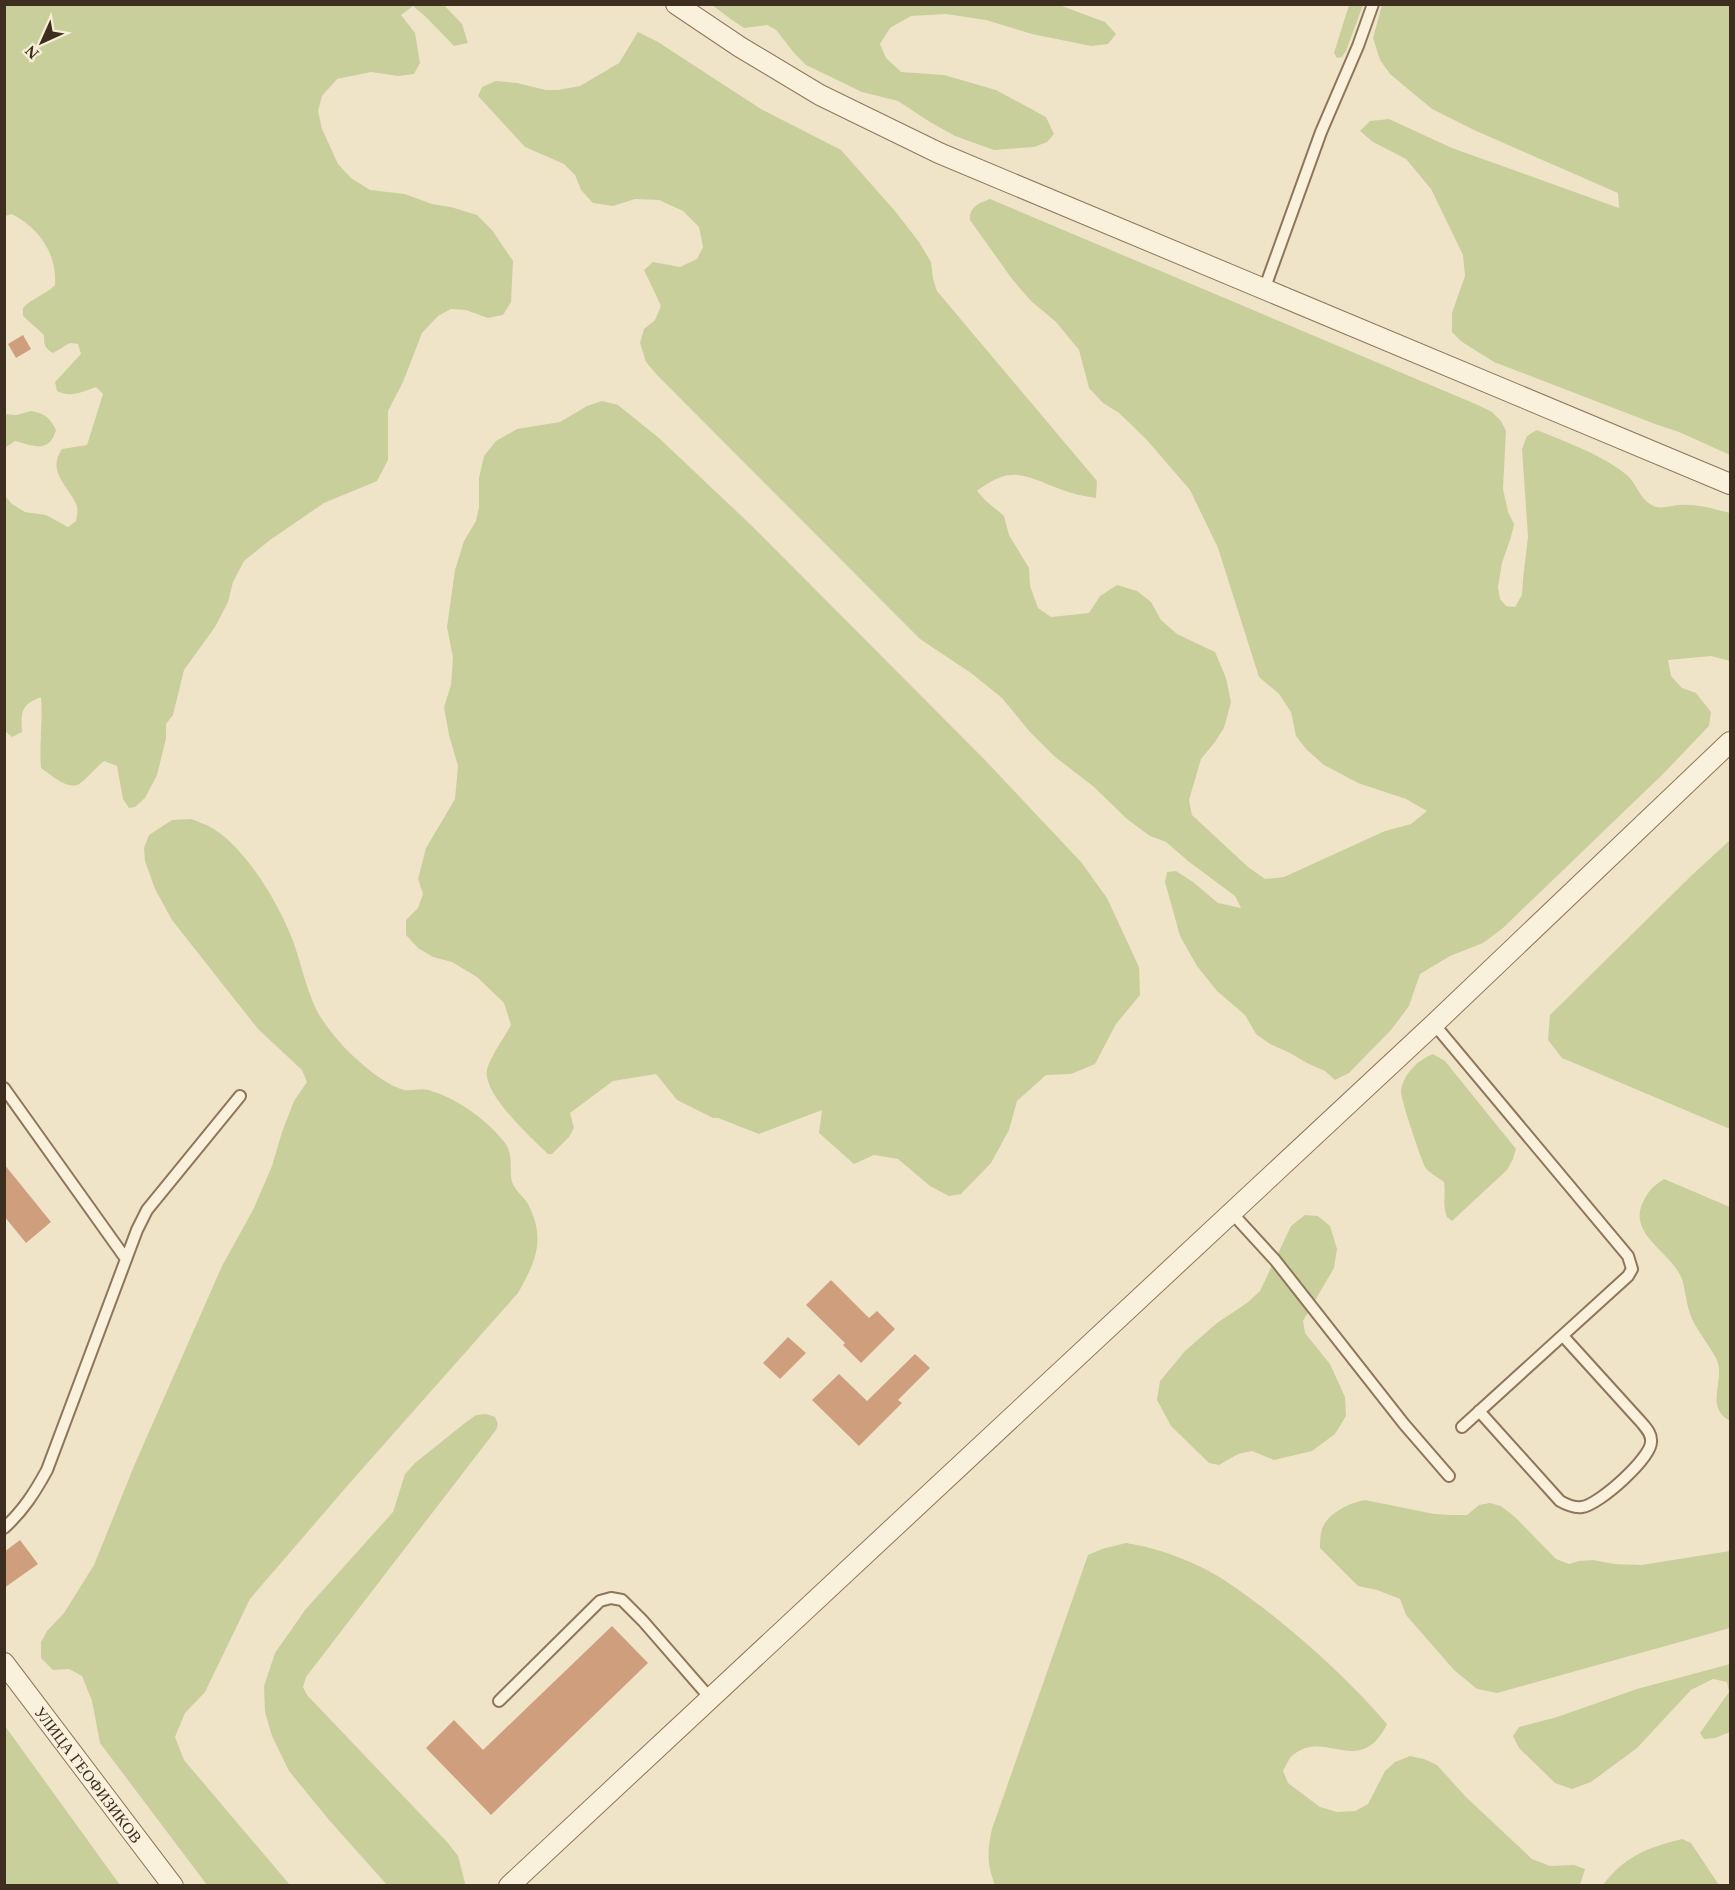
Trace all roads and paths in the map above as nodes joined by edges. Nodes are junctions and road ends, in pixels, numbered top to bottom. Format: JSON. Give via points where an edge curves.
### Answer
{"nodes":[{"id":1,"x":676,"y":4,"type":"edge"},
{"id":2,"x":1373,"y":4,"type":"edge"},
{"id":3,"x":1264,"y":290,"type":"junction"},
{"id":4,"x":1731,"y":484,"type":"edge"},
{"id":5,"x":1731,"y":742,"type":"edge"},
{"id":6,"x":1434,"y":1024,"type":"junction"},
{"id":7,"x":4,"y":1088,"type":"edge"},
{"id":8,"x":240,"y":1096,"type":"dead end"},
{"id":9,"x":1232,"y":1212,"type":"junction"},
{"id":10,"x":126,"y":1259,"type":"junction"},
{"id":11,"x":1563,"y":1336,"type":"junction"},
{"id":12,"x":1479,"y":1411,"type":"junction"},
{"id":13,"x":1462,"y":1427,"type":"dead end"},
{"id":14,"x":1449,"y":1476,"type":"dead end"},
{"id":15,"x":4,"y":1528,"type":"edge"},
{"id":16,"x":4,"y":1663,"type":"edge"},
{"id":17,"x":710,"y":1698,"type":"junction"},
{"id":18,"x":499,"y":1701,"type":"dead end"},
{"id":19,"x":173,"y":1886,"type":"edge"},
{"id":20,"x":509,"y":1886,"type":"edge"}],
"edges":[{"from":1,"to":3,"type":"street","via":[[820,95],[939,153]]},
{"from":2,"to":3,"type":"lane","via":[[1321,132]]},
{"from":3,"to":4,"type":"street"},
{"from":5,"to":6,"type":"street"},
{"from":6,"to":9,"type":"street"},
{"from":6,"to":11,"type":"lane","via":[[1631,1262],[1629,1276]]},
{"from":7,"to":10,"type":"lane"},
{"from":8,"to":10,"type":"lane","via":[[147,1210]]},
{"from":9,"to":14,"type":"lane"},
{"from":9,"to":17,"type":"street"},
{"from":10,"to":15,"type":"lane","via":[[47,1470],[32,1498]]},
{"from":11,"to":12,"type":"lane"},
{"from":11,"to":12,"type":"lane","via":[[1651,1434],[1648,1454],[1611,1491],[1582,1507],[1560,1501]]},
{"from":12,"to":13,"type":"lane"},
{"from":16,"to":19,"type":"street","name":"УЛИЦА ГЕОФИЗИКОВ"},
{"from":17,"to":18,"type":"lane","via":[[630,1607],[611,1598],[600,1601]]},
{"from":17,"to":20,"type":"street"}]}
